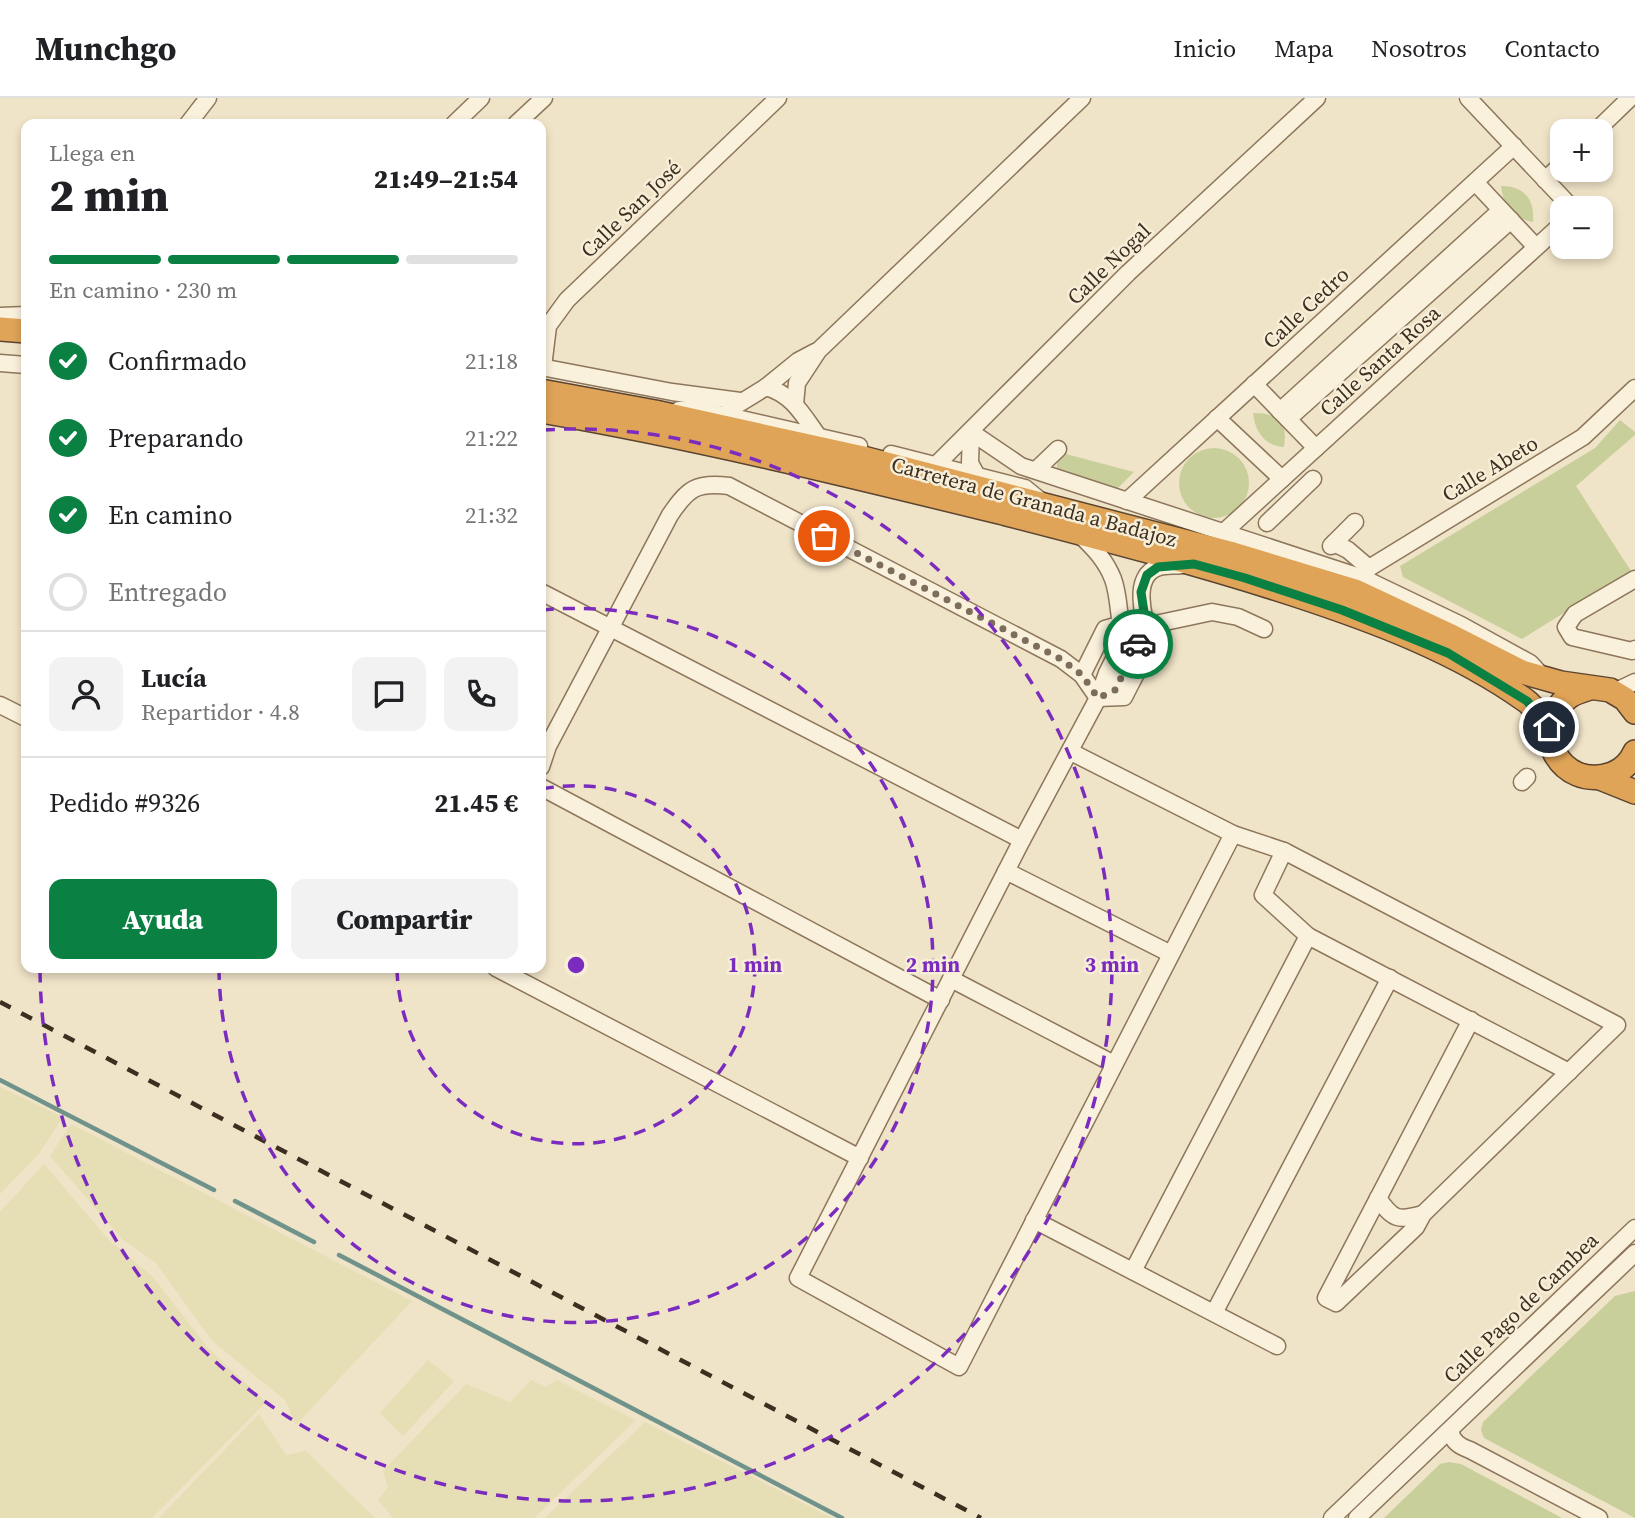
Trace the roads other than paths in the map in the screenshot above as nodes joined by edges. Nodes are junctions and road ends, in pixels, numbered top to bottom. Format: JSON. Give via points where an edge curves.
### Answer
{"nodes":[{"id":1,"x":208,"y":98,"type":"edge"},
{"id":2,"x":481,"y":98,"type":"edge"},
{"id":3,"x":543,"y":98,"type":"edge"},
{"id":4,"x":778,"y":98,"type":"edge"},
{"id":5,"x":1082,"y":98,"type":"edge"},
{"id":6,"x":1317,"y":98,"type":"edge"},
{"id":7,"x":1468,"y":98,"type":"edge"},
{"id":8,"x":1630,"y":98,"type":"edge"},
{"id":9,"x":192,"y":119,"type":"edge"},
{"id":10,"x":459,"y":119,"type":"edge"},
{"id":11,"x":521,"y":119,"type":"edge"},
{"id":12,"x":1608,"y":119,"type":"edge"},
{"id":13,"x":1514,"y":146,"type":"junction"},
{"id":14,"x":1550,"y":175,"type":"edge"},
{"id":15,"x":1545,"y":180,"type":"junction"},
{"id":16,"x":1475,"y":182,"type":"junction"},
{"id":17,"x":1560,"y":196,"type":"edge"},
{"id":18,"x":1506,"y":215,"type":"junction"},
{"id":19,"x":1550,"y":235,"type":"edge"},
{"id":20,"x":1536,"y":247,"type":"junction"},
{"id":21,"x":21,"y":315,"type":"edge"},
{"id":22,"x":0,"y":316,"type":"edge"},
{"id":23,"x":0,"y":329,"type":"edge"},
{"id":24,"x":21,"y":331,"type":"edge"},
{"id":25,"x":546,"y":340,"type":"edge"},
{"id":26,"x":0,"y":343,"type":"edge"},
{"id":27,"x":21,"y":344,"type":"edge"},
{"id":28,"x":818,"y":351,"type":"junction"},
{"id":29,"x":0,"y":363,"type":"edge"},
{"id":30,"x":21,"y":365,"type":"edge"},
{"id":31,"x":546,"y":368,"type":"edge"},
{"id":32,"x":1254,"y":384,"type":"junction"},
{"id":33,"x":766,"y":387,"type":"junction"},
{"id":34,"x":1635,"y":388,"type":"edge"},
{"id":35,"x":546,"y":392,"type":"edge"},
{"id":36,"x":740,"y":401,"type":"junction"},
{"id":37,"x":795,"y":404,"type":"junction"},
{"id":38,"x":546,"y":412,"type":"edge"},
{"id":39,"x":655,"y":412,"type":"junction"},
{"id":40,"x":724,"y":415,"type":"junction"},
{"id":41,"x":1284,"y":415,"type":"junction"},
{"id":42,"x":1217,"y":418,"type":"junction"},
{"id":43,"x":971,"y":432,"type":"junction"},
{"id":44,"x":818,"y":436,"type":"junction"},
{"id":45,"x":1316,"y":448,"type":"junction"},
{"id":46,"x":1058,"y":449,"type":"dead end"},
{"id":47,"x":936,"y":465,"type":"junction"},
{"id":48,"x":1037,"y":470,"type":"junction"},
{"id":49,"x":976,"y":474,"type":"junction"},
{"id":50,"x":1282,"y":479,"type":"junction"},
{"id":51,"x":1314,"y":479,"type":"dead end"},
{"id":52,"x":1127,"y":501,"type":"junction"},
{"id":53,"x":1047,"y":505,"type":"junction"},
{"id":54,"x":1266,"y":523,"type":"dead end"},
{"id":55,"x":1355,"y":523,"type":"dead end"},
{"id":56,"x":1075,"y":531,"type":"junction"},
{"id":57,"x":1225,"y":531,"type":"junction"},
{"id":58,"x":1194,"y":564,"type":"junction"},
{"id":59,"x":1366,"y":573,"type":"junction"},
{"id":60,"x":1635,"y":579,"type":"edge"},
{"id":61,"x":546,"y":595,"type":"edge"},
{"id":62,"x":1119,"y":625,"type":"junction"},
{"id":63,"x":1146,"y":626,"type":"junction"},
{"id":64,"x":1264,"y":629,"type":"dead end"},
{"id":65,"x":611,"y":630,"type":"junction"},
{"id":66,"x":1635,"y":649,"type":"edge"},
{"id":67,"x":1095,"y":650,"type":"junction"},
{"id":68,"x":1061,"y":659,"type":"junction"},
{"id":69,"x":1542,"y":676,"type":"junction"},
{"id":70,"x":1086,"y":679,"type":"junction"},
{"id":71,"x":1635,"y":682,"type":"edge"},
{"id":72,"x":1590,"y":688,"type":"junction"},
{"id":73,"x":1614,"y":692,"type":"junction"},
{"id":74,"x":1098,"y":698,"type":"junction"},
{"id":75,"x":0,"y":705,"type":"edge"},
{"id":76,"x":1635,"y":712,"type":"edge"},
{"id":77,"x":21,"y":716,"type":"edge"},
{"id":78,"x":1549,"y":727,"type":"junction"},
{"id":79,"x":546,"y":752,"type":"edge"},
{"id":80,"x":1071,"y":752,"type":"junction"},
{"id":81,"x":1635,"y":752,"type":"edge"},
{"id":82,"x":1600,"y":778,"type":"junction"},
{"id":83,"x":546,"y":790,"type":"edge"},
{"id":84,"x":1635,"y":792,"type":"edge"},
{"id":85,"x":1233,"y":834,"type":"junction"},
{"id":86,"x":1022,"y":840,"type":"junction"},
{"id":87,"x":1284,"y":851,"type":"junction"},
{"id":88,"x":1006,"y":872,"type":"junction"},
{"id":89,"x":1308,"y":936,"type":"junction"},
{"id":90,"x":1171,"y":954,"type":"junction"},
{"id":91,"x":506,"y":973,"type":"edge"},
{"id":92,"x":1390,"y":978,"type":"junction"},
{"id":93,"x":951,"y":979,"type":"junction"},
{"id":94,"x":941,"y":1000,"type":"junction"},
{"id":95,"x":1471,"y":1020,"type":"junction"},
{"id":96,"x":1114,"y":1064,"type":"junction"},
{"id":97,"x":1569,"y":1072,"type":"junction"},
{"id":98,"x":860,"y":1158,"type":"junction"},
{"id":99,"x":1378,"y":1198,"type":"junction"},
{"id":100,"x":1423,"y":1214,"type":"junction"},
{"id":101,"x":1034,"y":1220,"type":"junction"},
{"id":102,"x":1635,"y":1228,"type":"edge"},
{"id":103,"x":1631,"y":1263,"type":"edge"},
{"id":104,"x":1133,"y":1272,"type":"junction"},
{"id":105,"x":1214,"y":1313,"type":"junction"},
{"id":106,"x":1277,"y":1346,"type":"dead end"},
{"id":107,"x":1437,"y":1418,"type":"junction"},
{"id":108,"x":1450,"y":1431,"type":"junction"},
{"id":109,"x":1332,"y":1518,"type":"edge"},
{"id":110,"x":1357,"y":1518,"type":"edge"},
{"id":111,"x":1599,"y":1518,"type":"edge"}],
"edges":[{"from":1,"to":9,"type":"street"},
{"from":2,"to":10,"type":"street"},
{"from":3,"to":11,"type":"street"},
{"from":4,"to":25,"type":"street","name":"Calle San José","via":[[567,300],[548,326]]},
{"from":5,"to":28,"type":"street"},
{"from":6,"to":43,"type":"street","name":"Calle Nogal","via":[[1128,273]]},
{"from":7,"to":13,"type":"street"},
{"from":8,"to":12,"type":"street"},
{"from":13,"to":15,"type":"street"},
{"from":13,"to":16,"type":"street","name":"Calle Cedro"},
{"from":14,"to":15,"type":"street"},
{"from":15,"to":17,"type":"street"},
{"from":16,"to":18,"type":"street"},
{"from":16,"to":32,"type":"street","name":"Calle Cedro"},
{"from":18,"to":20,"type":"street"},
{"from":18,"to":41,"type":"street"},
{"from":19,"to":20,"type":"street","name":"Calle Santa Rosa"},
{"from":20,"to":45,"type":"street","name":"Calle Santa Rosa"},
{"from":21,"to":22,"type":"street"},
{"from":23,"to":24,"type":"highway"},
{"from":26,"to":27,"type":"highway"},
{"from":28,"to":33,"type":"street"},
{"from":28,"to":37,"type":"street","via":[[797,383]]},
{"from":29,"to":30,"type":"street"},
{"from":31,"to":36,"type":"street"},
{"from":32,"to":41,"type":"street"},
{"from":32,"to":42,"type":"street","name":"Calle Cedro"},
{"from":33,"to":36,"type":"street"},
{"from":33,"to":37,"type":"street","via":[[780,391]]},
{"from":34,"to":59,"type":"street","name":"Calle Abeto","via":[[1583,437]]},
{"from":35,"to":39,"type":"highway","name":"Carretera de Granada a Badajoz"},
{"from":36,"to":40,"type":"street"},
{"from":37,"to":44,"type":"street"},
{"from":38,"to":56,"type":"highway","name":"Carretera de Granada a Badajoz","via":[[818,467]]},
{"from":39,"to":40,"type":"street","via":[[691,408]]},
{"from":39,"to":53,"type":"highway","name":"Carretera de Granada a Badajoz"},
{"from":40,"to":44,"type":"street"},
{"from":41,"to":45,"type":"street"},
{"from":42,"to":50,"type":"street"},
{"from":42,"to":52,"type":"street","name":"Calle Cedro"},
{"from":43,"to":47,"type":"street","name":"Calle Nogal"},
{"from":43,"to":48,"type":"street","via":[[1021,466]]},
{"from":43,"to":49,"type":"street","via":[[970,463]]},
{"from":44,"to":47,"type":"street"},
{"from":45,"to":50,"type":"street","name":"Calle Santa Rosa"},
{"from":46,"to":48,"type":"street"},
{"from":47,"to":49,"type":"street"},
{"from":48,"to":52,"type":"street"},
{"from":49,"to":53,"type":"street","via":[[1025,488]]},
{"from":50,"to":57,"type":"street","name":"Calle Santa Rosa"},
{"from":51,"to":54,"type":"street"},
{"from":52,"to":57,"type":"street"},
{"from":53,"to":69,"type":"highway","name":"Carretera de Granada a Badajoz","via":[[1355,591],[1522,672]]},
{"from":55,"to":59,"type":"street","via":[[1332,544],[1348,550]]},
{"from":56,"to":58,"type":"highway","name":"Carretera de Granada a Badajoz"},
{"from":56,"to":62,"type":"street","via":[[1098,552],[1114,580]]},
{"from":57,"to":59,"type":"street"},
{"from":58,"to":63,"type":"street","via":[[1158,567],[1147,575],[1141,592]]},
{"from":58,"to":78,"type":"highway","name":"Carretera de Granada a Badajoz","via":[[1342,610],[1448,653],[1527,701]]},
{"from":59,"to":69,"type":"street","via":[[1530,663]]},
{"from":60,"to":66,"type":"street","via":[[1575,614],[1566,628],[1572,637]]},
{"from":61,"to":65,"type":"street"},
{"from":62,"to":63,"type":"street"},
{"from":62,"to":67,"type":"street","via":[[1105,629]]},
{"from":62,"to":70,"type":"street"},
{"from":62,"to":74,"type":"street","via":[[1124,639]]},
{"from":63,"to":64,"type":"street","via":[[1212,612]]},
{"from":63,"to":74,"type":"street","via":[[1115,690]]},
{"from":65,"to":68,"type":"street","via":[[681,498],[709,484],[729,486]]},
{"from":65,"to":79,"type":"street"},
{"from":65,"to":86,"type":"street"},
{"from":67,"to":68,"type":"street"},
{"from":67,"to":70,"type":"street"},
{"from":68,"to":70,"type":"street"},
{"from":69,"to":72,"type":"highway","name":"Carretera de Granada a Badajoz"},
{"from":70,"to":74,"type":"street"},
{"from":71,"to":73,"type":"street"},
{"from":72,"to":73,"type":"highway","name":"Carretera de Granada a Badajoz"},
{"from":72,"to":78,"type":"highway","via":[[1559,705]]},
{"from":73,"to":76,"type":"highway"},
{"from":74,"to":80,"type":"street"},
{"from":75,"to":77,"type":"street"},
{"from":78,"to":82,"type":"highway","via":[[1552,749],[1563,766],[1580,776]]},
{"from":80,"to":85,"type":"street"},
{"from":80,"to":86,"type":"street"},
{"from":81,"to":82,"type":"highway","via":[[1620,771]]},
{"from":82,"to":84,"type":"highway"},
{"from":83,"to":94,"type":"street"},
{"from":85,"to":87,"type":"street"},
{"from":85,"to":90,"type":"street"},
{"from":86,"to":88,"type":"street"},
{"from":87,"to":89,"type":"street","via":[[1263,895]]},
{"from":87,"to":97,"type":"street","via":[[1617,1025]]},
{"from":88,"to":90,"type":"street"},
{"from":88,"to":93,"type":"street"},
{"from":89,"to":92,"type":"street"},
{"from":89,"to":104,"type":"street"},
{"from":90,"to":96,"type":"street"},
{"from":91,"to":98,"type":"street"},
{"from":92,"to":95,"type":"street"},
{"from":92,"to":105,"type":"street"},
{"from":93,"to":94,"type":"street"},
{"from":93,"to":96,"type":"street"},
{"from":94,"to":98,"type":"street"},
{"from":95,"to":97,"type":"street"},
{"from":95,"to":99,"type":"street"},
{"from":96,"to":101,"type":"street"},
{"from":97,"to":100,"type":"street"},
{"from":98,"to":101,"type":"street","via":[[798,1278],[959,1367]]},
{"from":99,"to":100,"type":"street","via":[[1393,1216],[1404,1219]]},
{"from":99,"to":100,"type":"street","via":[[1326,1298],[1336,1303],[1416,1227]]},
{"from":101,"to":104,"type":"street"},
{"from":102,"to":107,"type":"street","name":"Calle Pago de Cambea"},
{"from":103,"to":108,"type":"street","name":"Calle Pago de Cambea"},
{"from":104,"to":105,"type":"street"},
{"from":105,"to":106,"type":"street"},
{"from":107,"to":108,"type":"street"},
{"from":107,"to":109,"type":"street","name":"Calle Pago de Cambea"},
{"from":108,"to":110,"type":"street","name":"Calle Pago de Cambea"},
{"from":108,"to":111,"type":"street","via":[[1461,1447]]}]}
